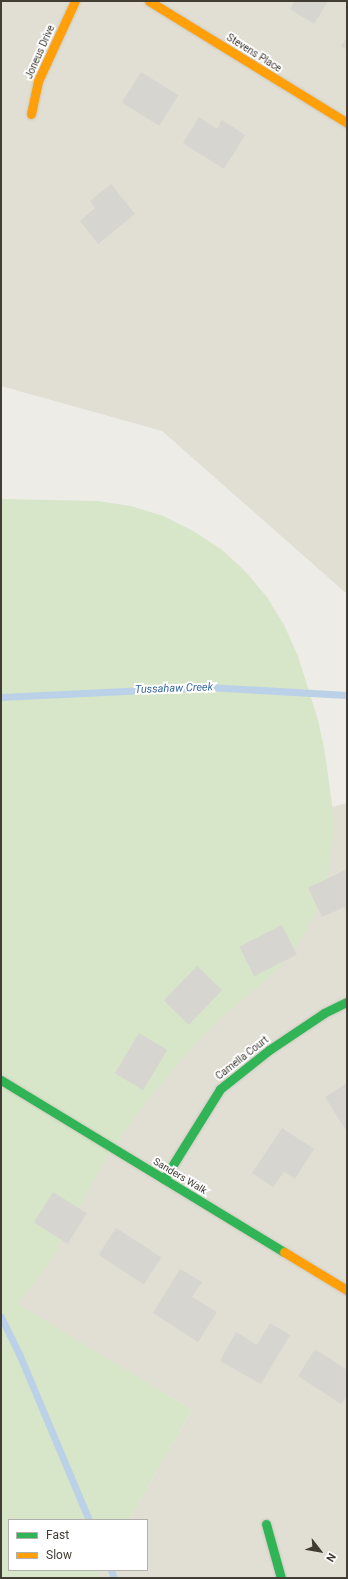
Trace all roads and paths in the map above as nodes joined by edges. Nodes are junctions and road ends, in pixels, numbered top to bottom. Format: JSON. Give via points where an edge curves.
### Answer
{"nodes":[{"id":1,"x":75,"y":1,"type":"edge"},
{"id":2,"x":149,"y":1,"type":"edge"},
{"id":3,"x":31,"y":114,"type":"dead end"},
{"id":4,"x":347,"y":123,"type":"edge"},
{"id":5,"x":347,"y":1002,"type":"edge"},
{"id":6,"x":1,"y":1080,"type":"edge"},
{"id":7,"x":164,"y":1179,"type":"junction"},
{"id":8,"x":347,"y":1290,"type":"edge"},
{"id":9,"x":266,"y":1524,"type":"dead end"},
{"id":10,"x":282,"y":1578,"type":"edge"}],
"edges":[{"from":1,"to":3,"type":"street","name":"Joneus Drive","via":[[38,81]]},
{"from":2,"to":4,"type":"street","name":"Stevens Place"},
{"from":5,"to":7,"type":"street","name":"Camella Court","via":[[324,1013],[269,1050],[220,1089]]},
{"from":6,"to":7,"type":"street","name":"Sanders Walk"},
{"from":7,"to":8,"type":"street","name":"Sanders Walk"},
{"from":9,"to":10,"type":"street"}]}
